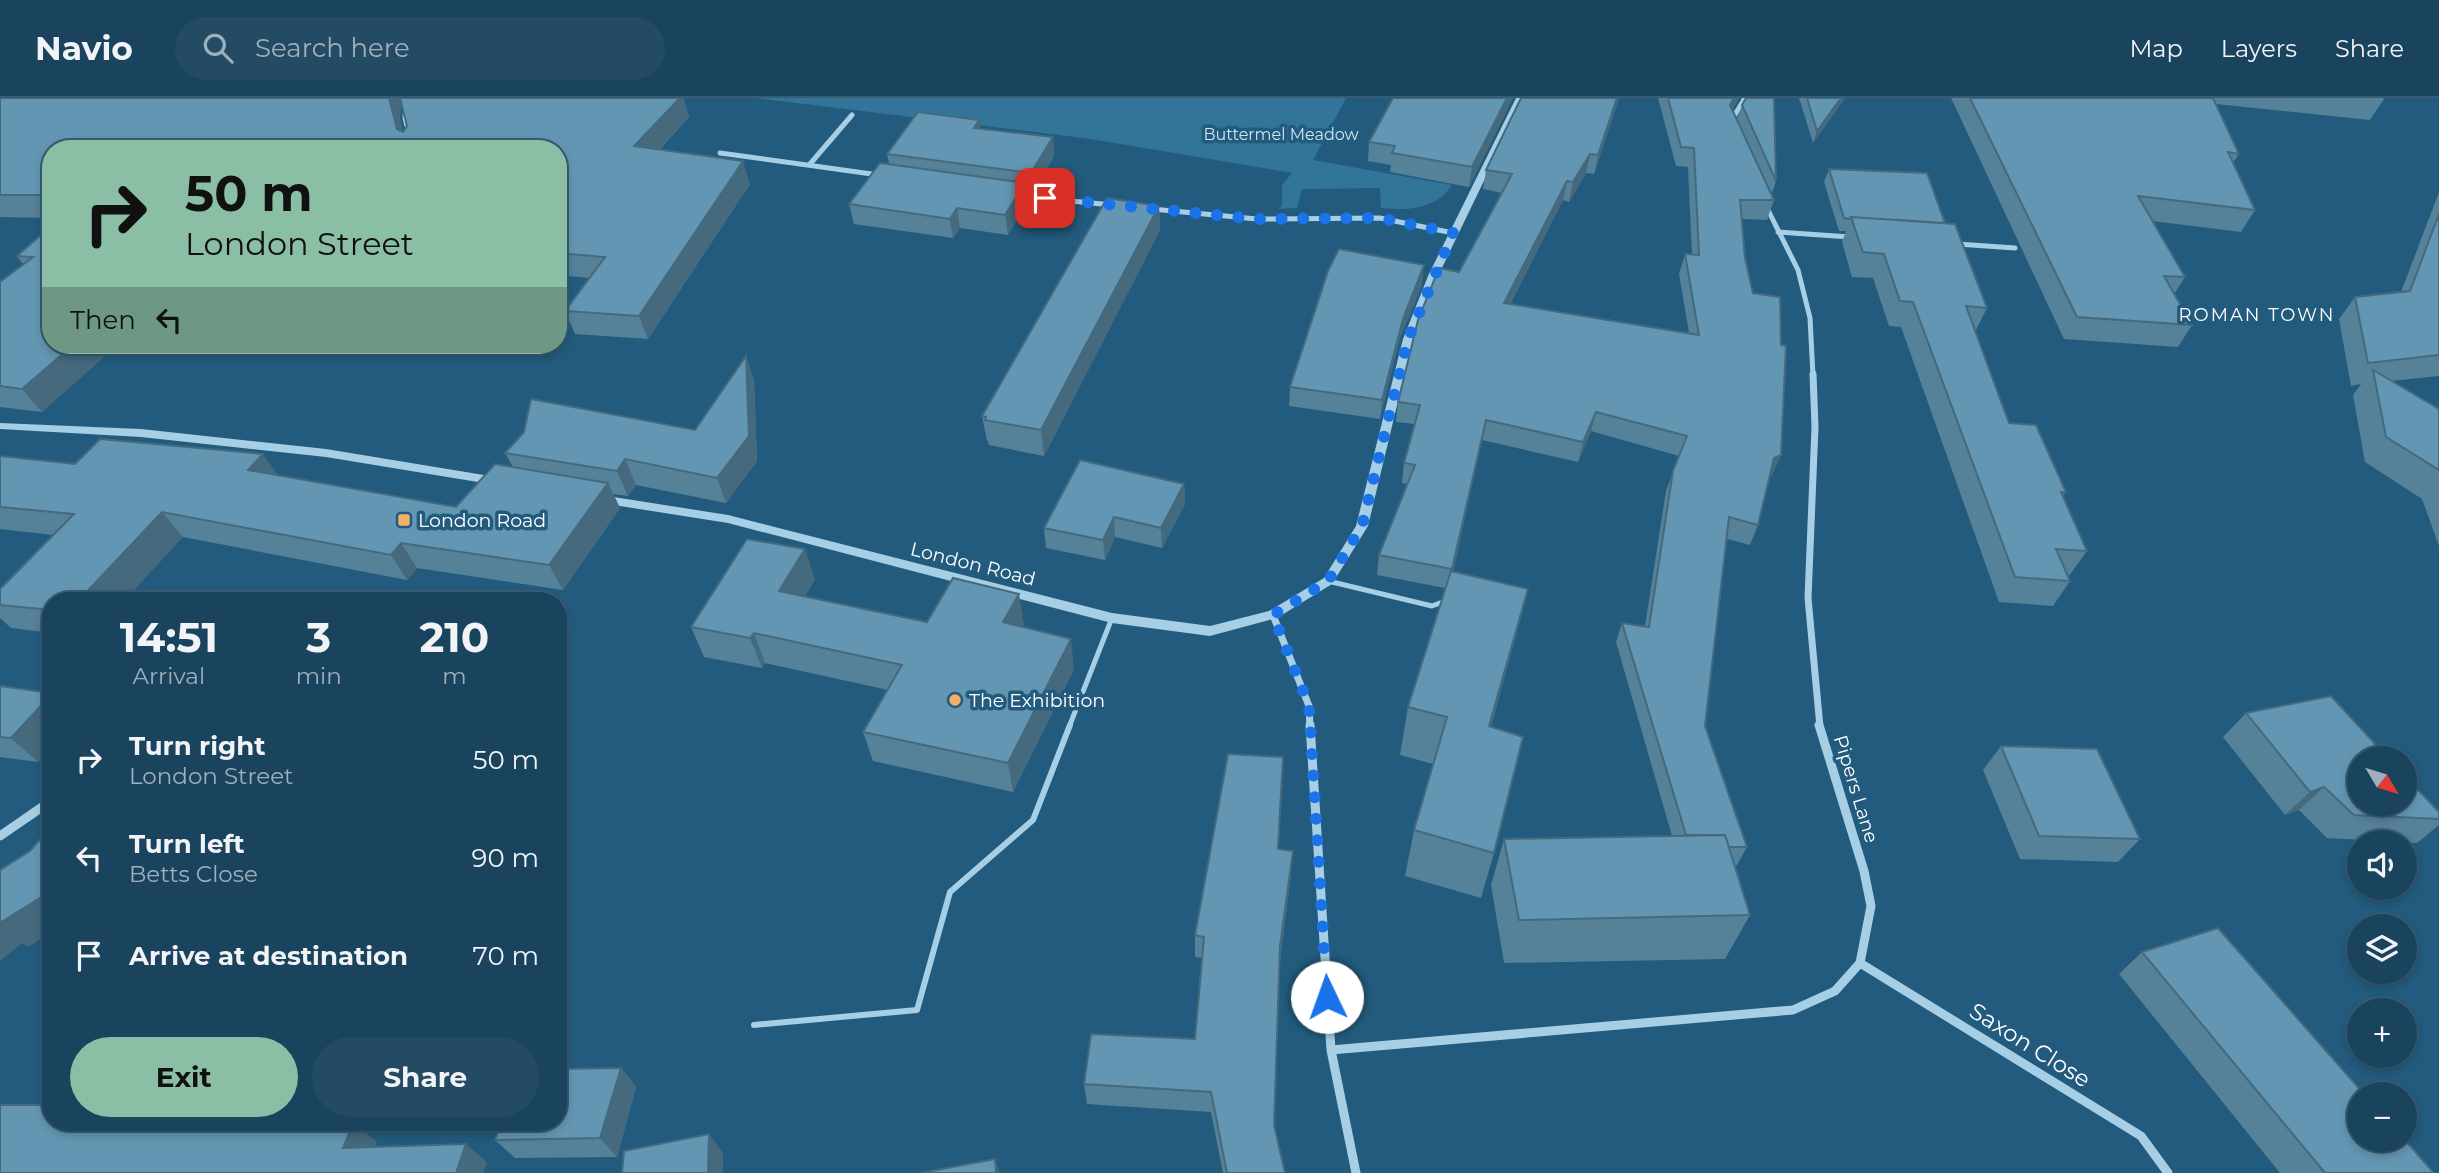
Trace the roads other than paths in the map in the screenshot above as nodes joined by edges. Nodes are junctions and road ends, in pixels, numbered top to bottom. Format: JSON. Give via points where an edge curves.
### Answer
{"nodes":[{"id":1,"x":406,"y":98,"type":"edge"},
{"id":2,"x":1520,"y":98,"type":"edge"},
{"id":3,"x":1745,"y":98,"type":"edge"},
{"id":4,"x":852,"y":115,"type":"dead end"},
{"id":5,"x":1735,"y":135,"type":"edge"},
{"id":6,"x":411,"y":140,"type":"edge"},
{"id":7,"x":720,"y":153,"type":"dead end"},
{"id":8,"x":810,"y":164,"type":"junction"},
{"id":9,"x":888,"y":176,"type":"edge"},
{"id":10,"x":1005,"y":194,"type":"edge"},
{"id":11,"x":1762,"y":196,"type":"edge"},
{"id":12,"x":1124,"y":206,"type":"edge"},
{"id":13,"x":1138,"y":207,"type":"edge"},
{"id":14,"x":1778,"y":232,"type":"junction"},
{"id":15,"x":1453,"y":233,"type":"junction"},
{"id":16,"x":1857,"y":238,"type":"edge"},
{"id":17,"x":1949,"y":244,"type":"edge"},
{"id":18,"x":2015,"y":248,"type":"dead end"},
{"id":19,"x":0,"y":426,"type":"edge"},
{"id":20,"x":508,"y":483,"type":"edge"},
{"id":21,"x":590,"y":497,"type":"edge"},
{"id":22,"x":1328,"y":581,"type":"junction"},
{"id":23,"x":1458,"y":597,"type":"edge"},
{"id":24,"x":1273,"y":615,"type":"junction"},
{"id":25,"x":1112,"y":618,"type":"junction"},
{"id":26,"x":42,"y":807,"type":"edge"},
{"id":27,"x":0,"y":836,"type":"edge"},
{"id":28,"x":1860,"y":962,"type":"junction"},
{"id":29,"x":754,"y":1025,"type":"dead end"},
{"id":30,"x":1331,"y":1050,"type":"junction"},
{"id":31,"x":1356,"y":1173,"type":"edge"},
{"id":32,"x":2168,"y":1173,"type":"edge"}],
"edges":[{"from":1,"to":6,"type":"street"},
{"from":2,"to":15,"type":"street"},
{"from":3,"to":5,"type":"street","via":[[1730,123]]},
{"from":4,"to":8,"type":"street"},
{"from":7,"to":8,"type":"street"},
{"from":8,"to":9,"type":"street"},
{"from":10,"to":12,"type":"street"},
{"from":11,"to":14,"type":"street","name":"Pipers Lane"},
{"from":13,"to":15,"type":"street","via":[[1257,219],[1380,218]]},
{"from":14,"to":16,"type":"street"},
{"from":14,"to":28,"type":"street","name":"Pipers Lane","via":[[1798,271],[1810,318],[1815,427],[1808,598],[1820,732],[1871,906]]},
{"from":15,"to":22,"type":"street","via":[[1408,339],[1362,526]]},
{"from":17,"to":18,"type":"street"},
{"from":19,"to":20,"type":"street","via":[[141,433],[326,453]]},
{"from":21,"to":25,"type":"street","name":"London Road","via":[[728,519]]},
{"from":22,"to":23,"type":"lane","via":[[1432,606]]},
{"from":22,"to":24,"type":"street","name":"London Road"},
{"from":24,"to":25,"type":"street","name":"London Road","via":[[1210,631]]},
{"from":24,"to":30,"type":"street","via":[[1309,706]]},
{"from":25,"to":29,"type":"lane","via":[[1033,820],[950,892],[917,1010]]},
{"from":26,"to":27,"type":"street"},
{"from":28,"to":30,"type":"street","name":"Pipers Lane","via":[[1835,991],[1793,1010]]},
{"from":28,"to":32,"type":"street","name":"Saxon Close","via":[[2141,1136]]},
{"from":30,"to":31,"type":"street"}]}
